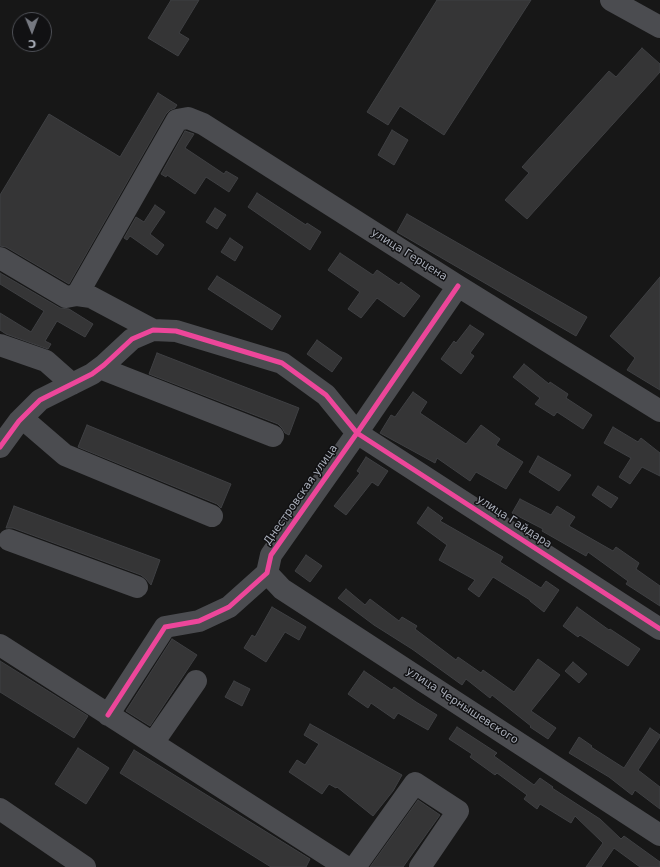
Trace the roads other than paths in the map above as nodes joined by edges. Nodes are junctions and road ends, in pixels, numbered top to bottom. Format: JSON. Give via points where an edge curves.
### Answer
{"nodes":[{"id":1,"x":611,"y":0,"type":"edge"},
{"id":2,"x":660,"y":26,"type":"edge"},
{"id":3,"x":0,"y":258,"type":"edge"},
{"id":4,"x":458,"y":286,"type":"junction"},
{"id":5,"x":77,"y":295,"type":"junction"},
{"id":6,"x":153,"y":330,"type":"junction"},
{"id":7,"x":0,"y":345,"type":"edge"},
{"id":8,"x":100,"y":368,"type":"junction"},
{"id":9,"x":72,"y":384,"type":"junction"},
{"id":10,"x":660,"y":411,"type":"edge"},
{"id":11,"x":22,"y":418,"type":"junction"},
{"id":12,"x":358,"y":433,"type":"junction"},
{"id":13,"x":274,"y":436,"type":"dead end"},
{"id":14,"x":0,"y":447,"type":"edge"},
{"id":15,"x":212,"y":516,"type":"dead end"},
{"id":16,"x":3,"y":543,"type":"edge"},
{"id":17,"x":267,"y":573,"type":"junction"},
{"id":18,"x":137,"y":587,"type":"dead end"},
{"id":19,"x":660,"y":629,"type":"edge"},
{"id":20,"x":0,"y":645,"type":"edge"},
{"id":21,"x":196,"y":681,"type":"dead end"},
{"id":22,"x":108,"y":715,"type":"junction"},
{"id":23,"x":153,"y":743,"type":"junction"},
{"id":24,"x":0,"y":809,"type":"edge"},
{"id":25,"x":660,"y":835,"type":"edge"},
{"id":26,"x":85,"y":867,"type":"edge"},
{"id":27,"x":346,"y":867,"type":"edge"},
{"id":28,"x":355,"y":867,"type":"edge"},
{"id":29,"x":420,"y":867,"type":"edge"}],
"edges":[{"from":1,"to":2,"type":"street"},
{"from":3,"to":5,"type":"street","via":[[66,297]]},
{"from":4,"to":5,"type":"street","name":"улица Герцена","via":[[203,124],[188,118],[177,120]]},
{"from":4,"to":10,"type":"street","name":"улица Герцена"},
{"from":4,"to":12,"type":"street","name":"Днестровская улица"},
{"from":5,"to":6,"type":"street","via":[[91,297]]},
{"from":6,"to":8,"type":"street","via":[[132,339]]},
{"from":6,"to":12,"type":"street","name":"улица Гайдара","via":[[176,331],[282,363],[326,395]]},
{"from":7,"to":9,"type":"street","via":[[46,361]]},
{"from":8,"to":9,"type":"street"},
{"from":8,"to":13,"type":"street"},
{"from":9,"to":11,"type":"street","via":[[40,400]]},
{"from":11,"to":14,"type":"street"},
{"from":11,"to":15,"type":"street","via":[[65,455]]},
{"from":12,"to":17,"type":"street","name":"Днестровская улица","via":[[271,555]]},
{"from":12,"to":19,"type":"street","name":"улица Гайдара"},
{"from":16,"to":18,"type":"street"},
{"from":17,"to":22,"type":"street","via":[[229,607],[199,621],[165,627]]},
{"from":17,"to":25,"type":"street","name":"улица Чернышевского","via":[[282,589]]},
{"from":20,"to":22,"type":"street"},
{"from":21,"to":23,"type":"street"},
{"from":22,"to":23,"type":"street"},
{"from":23,"to":27,"type":"street"},
{"from":24,"to":26,"type":"street"},
{"from":28,"to":29,"type":"street","via":[[415,782],[458,811]]}]}
